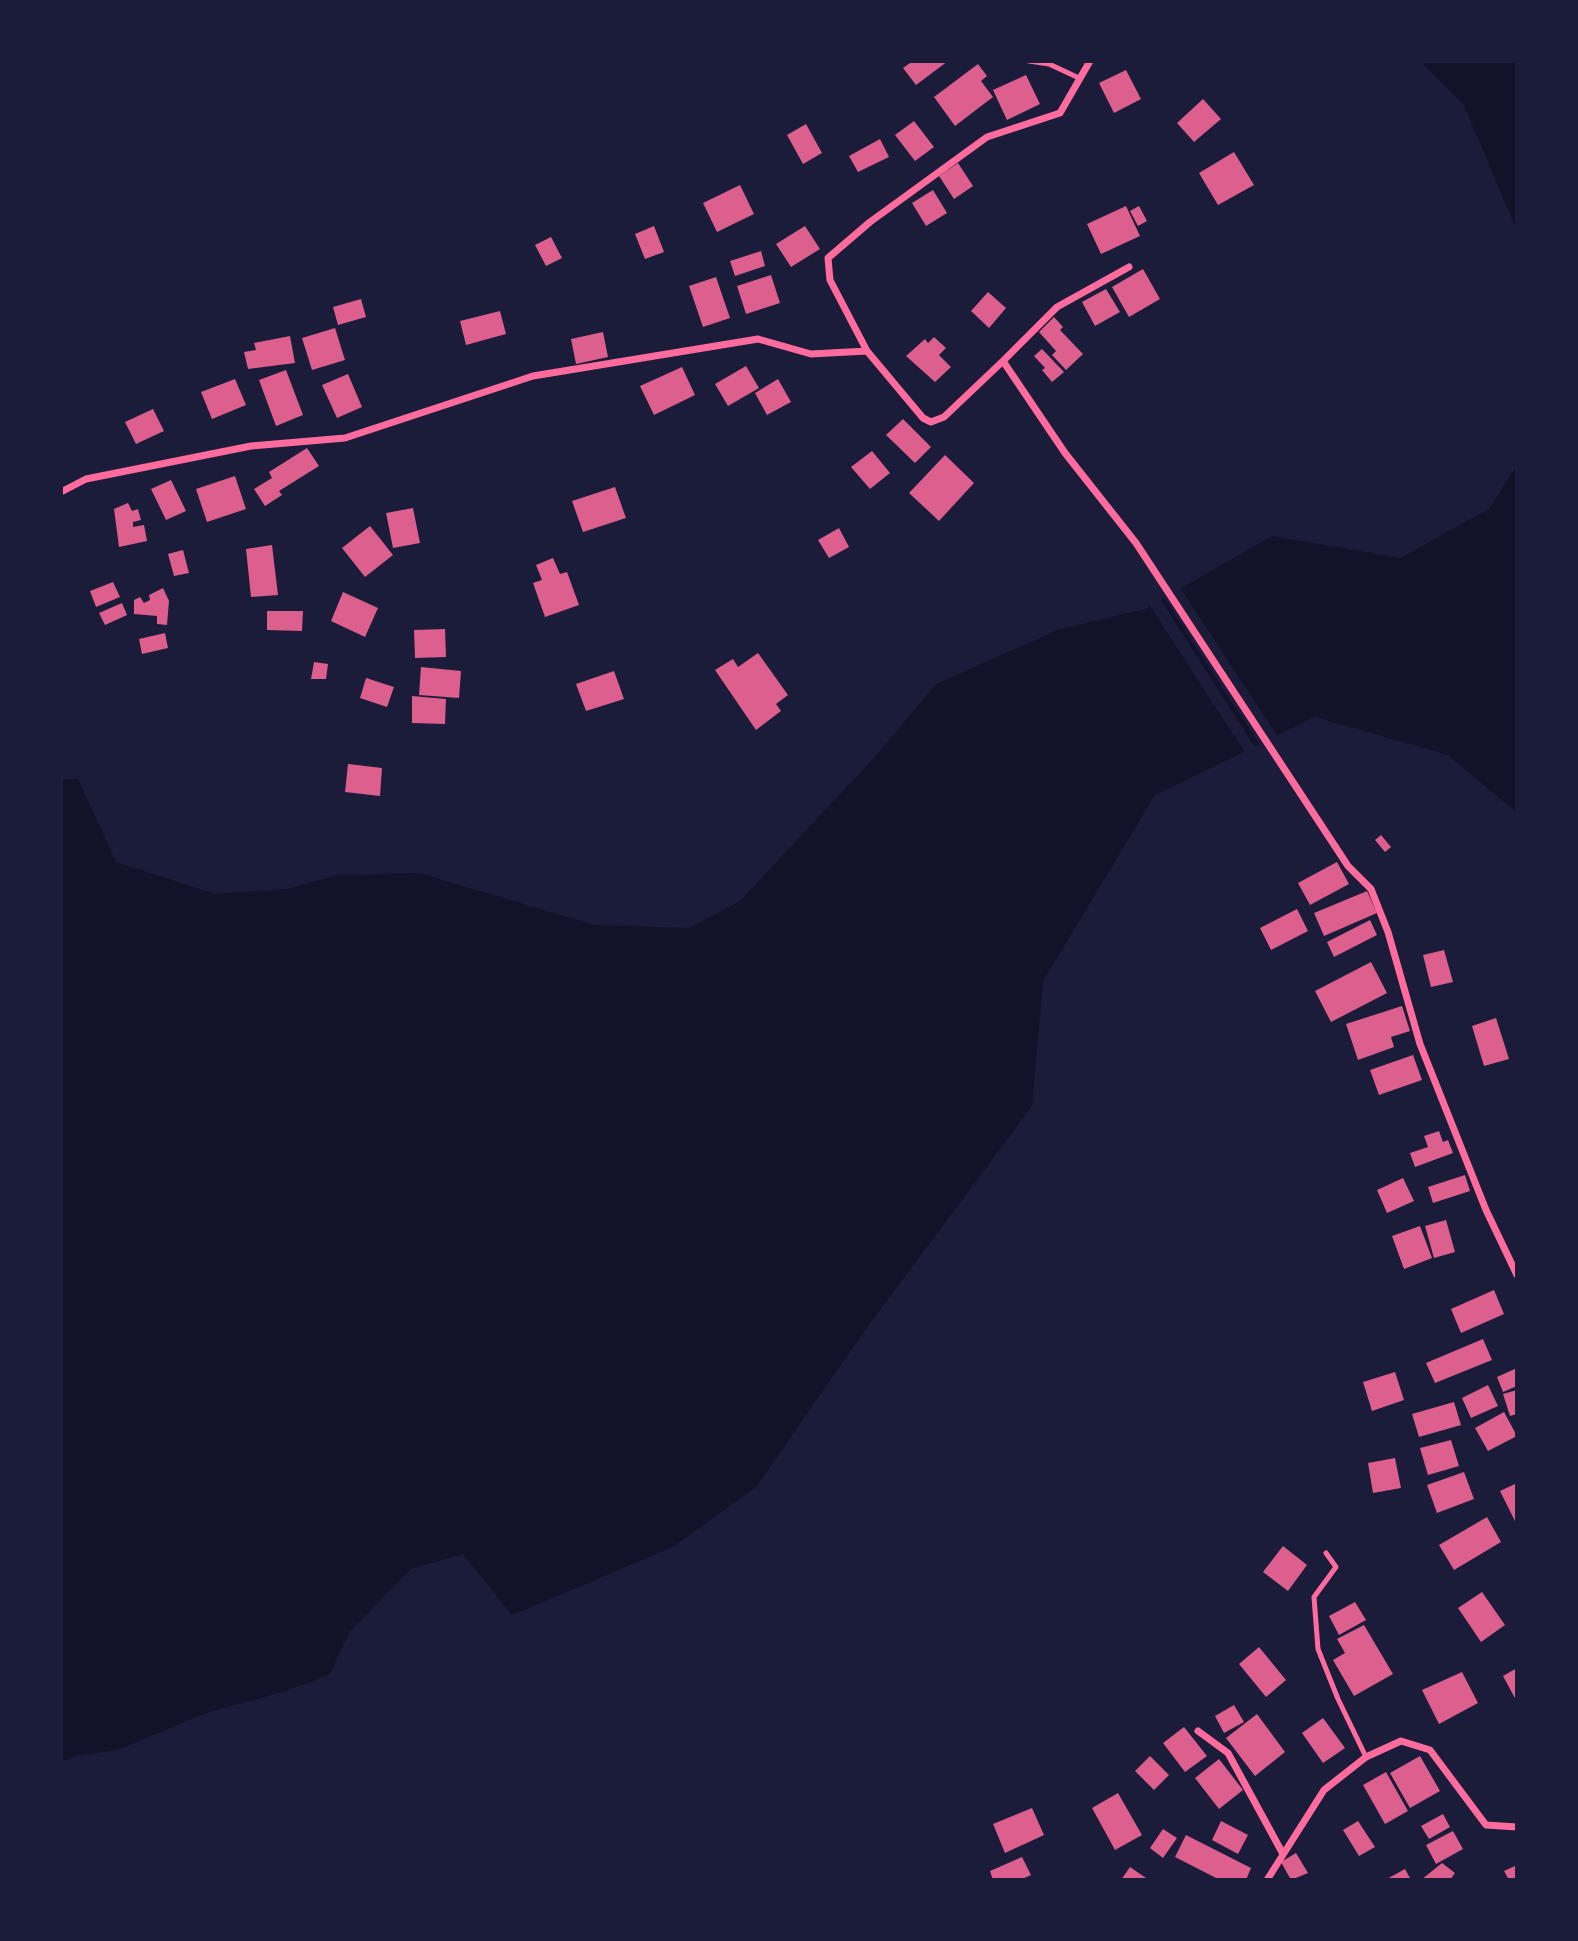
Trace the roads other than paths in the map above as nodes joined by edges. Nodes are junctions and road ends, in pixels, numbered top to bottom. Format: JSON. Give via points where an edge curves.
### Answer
{"nodes":[{"id":1,"x":1029,"y":61,"type":"edge"},
{"id":2,"x":1090,"y":61,"type":"edge"},
{"id":3,"x":1079,"y":78,"type":"junction"},
{"id":4,"x":1129,"y":267,"type":"dead end"},
{"id":5,"x":867,"y":351,"type":"junction"},
{"id":6,"x":1003,"y":361,"type":"junction"},
{"id":7,"x":61,"y":492,"type":"edge"},
{"id":8,"x":1517,"y":1275,"type":"edge"},
{"id":9,"x":1326,"y":1553,"type":"dead end"},
{"id":10,"x":1198,"y":1731,"type":"dead end"},
{"id":11,"x":1366,"y":1756,"type":"junction"},
{"id":12,"x":1517,"y":1828,"type":"edge"},
{"id":13,"x":1283,"y":1854,"type":"junction"},
{"id":14,"x":1267,"y":1880,"type":"edge"}],
"edges":[{"from":1,"to":3,"type":"lane","via":[[1049,64]]},
{"from":2,"to":3,"type":"street"},
{"from":3,"to":5,"type":"street","via":[[1060,113],[986,137],[828,258],[830,280]]},
{"from":4,"to":6,"type":"street","via":[[1057,307]]},
{"from":5,"to":6,"type":"street","via":[[923,418],[932,422],[944,417]]},
{"from":5,"to":7,"type":"street","via":[[811,354],[758,339],[533,376],[345,438],[251,446],[86,479]]},
{"from":6,"to":8,"type":"street","via":[[1065,453],[1136,543],[1348,866],[1371,889],[1420,1044]]},
{"from":9,"to":11,"type":"lane","via":[[1336,1567],[1314,1597],[1318,1649]]},
{"from":10,"to":13,"type":"street","via":[[1228,1753]]},
{"from":11,"to":12,"type":"street","via":[[1401,1741],[1430,1750],[1486,1825]]},
{"from":11,"to":13,"type":"street","via":[[1324,1790]]},
{"from":13,"to":14,"type":"street"}]}
